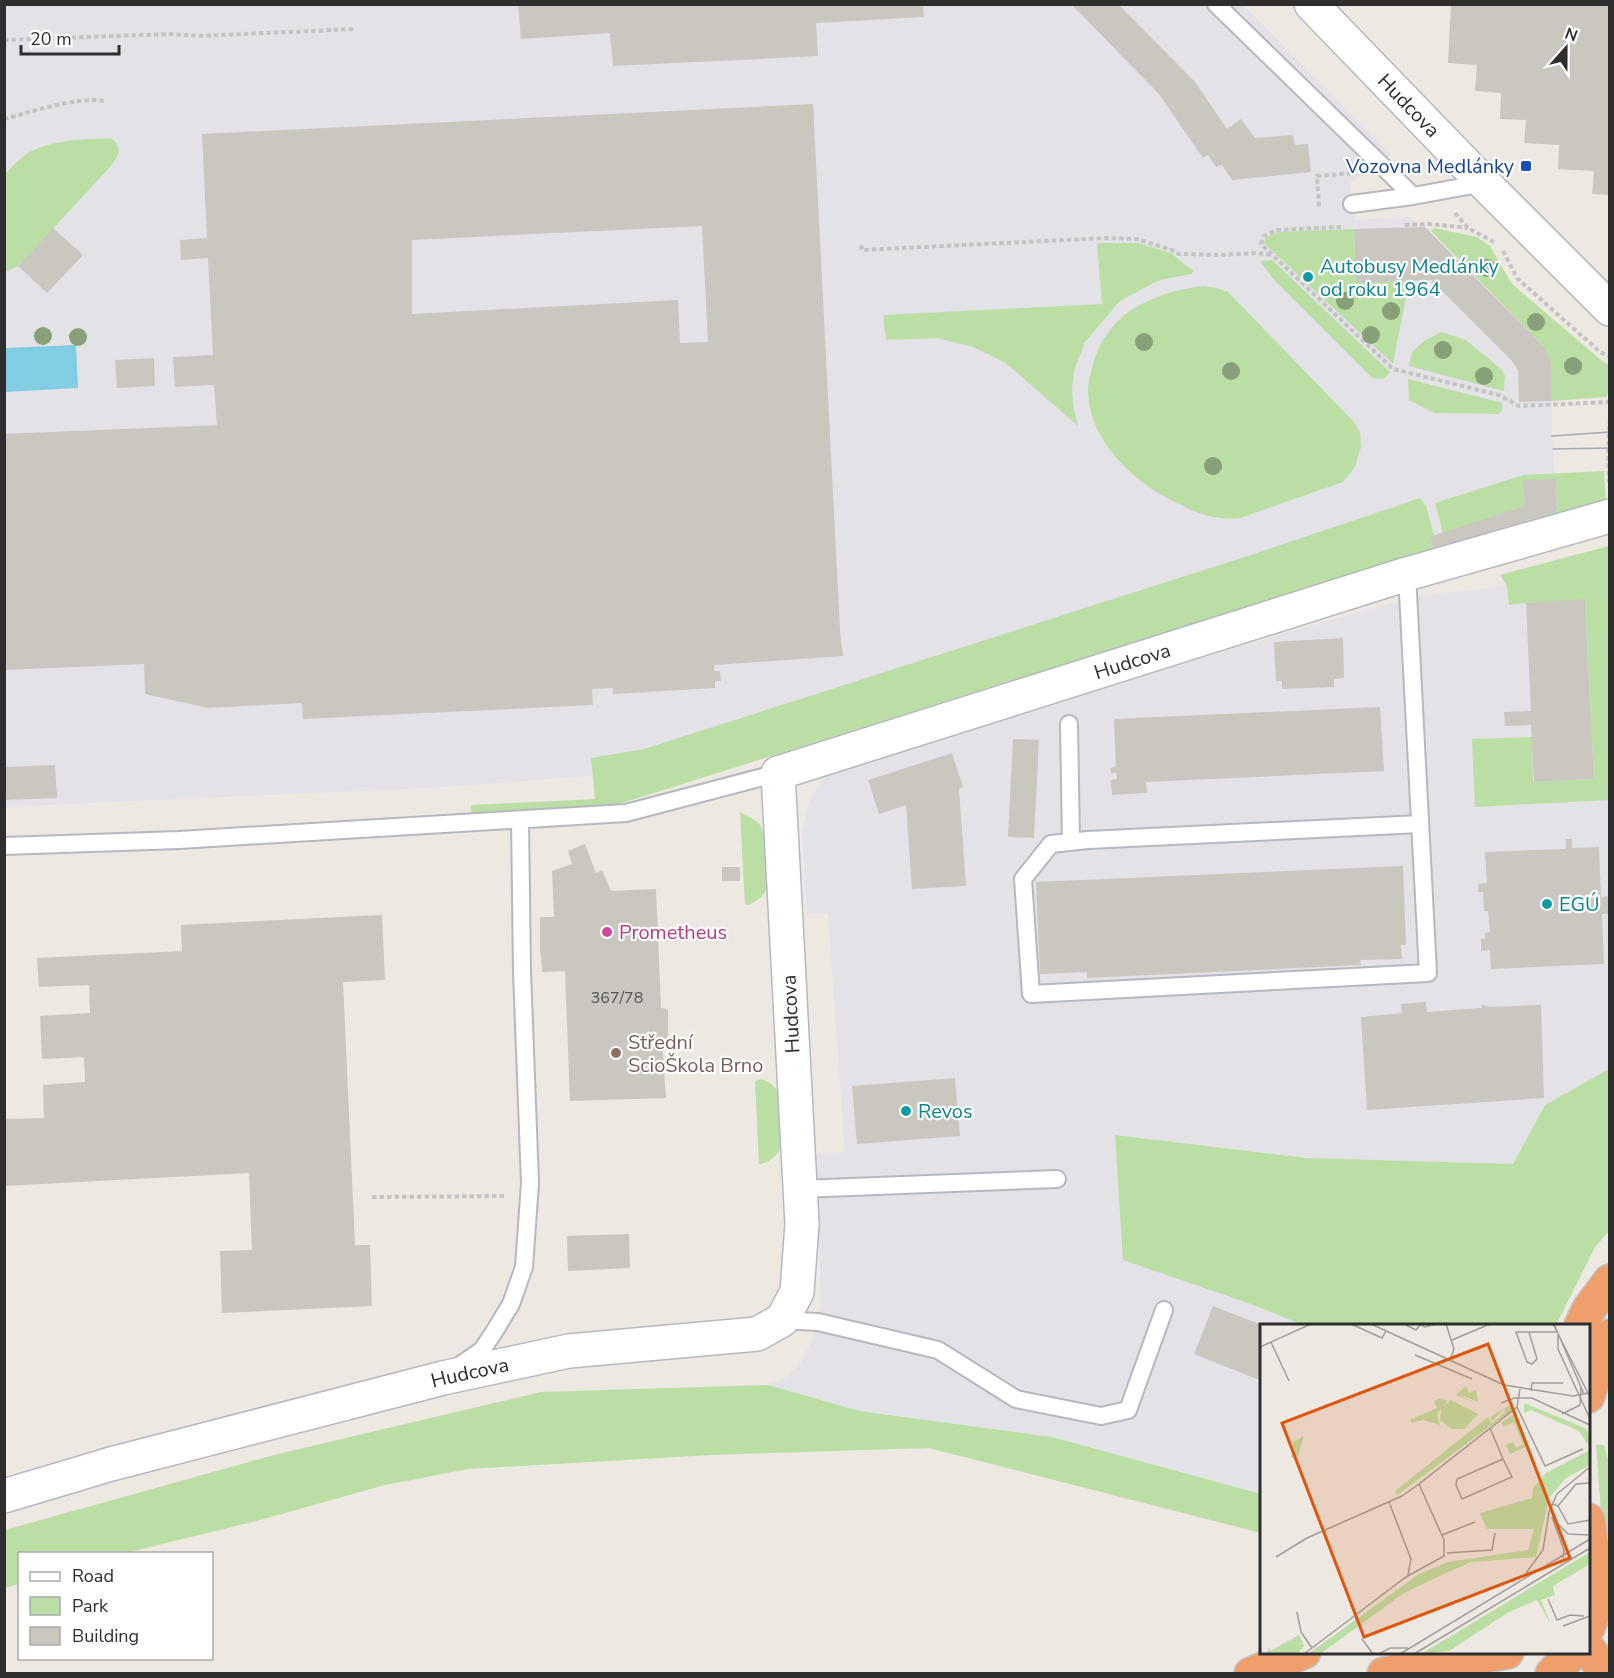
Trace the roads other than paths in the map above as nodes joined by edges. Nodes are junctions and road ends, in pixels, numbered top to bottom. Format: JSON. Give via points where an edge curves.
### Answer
{"nodes":[{"id":1,"x":1216,"y":4,"type":"edge"},
{"id":2,"x":1313,"y":5,"type":"edge"},
{"id":3,"x":1484,"y":183,"type":"junction"},
{"id":4,"x":1413,"y":196,"type":"junction"},
{"id":5,"x":1352,"y":204,"type":"dead end"},
{"id":6,"x":1610,"y":309,"type":"edge"},
{"id":7,"x":1610,"y":516,"type":"edge"},
{"id":8,"x":1407,"y":574,"type":"junction"},
{"id":9,"x":1069,"y":724,"type":"dead end"},
{"id":10,"x":778,"y":773,"type":"junction"},
{"id":11,"x":520,"y":820,"type":"junction"},
{"id":12,"x":1420,"y":824,"type":"junction"},
{"id":13,"x":1071,"y":841,"type":"junction"},
{"id":14,"x":4,"y":846,"type":"edge"},
{"id":15,"x":1058,"y":1179,"type":"dead end"},
{"id":16,"x":800,"y":1189,"type":"junction"},
{"id":17,"x":1610,"y":1281,"type":"edge"},
{"id":18,"x":1164,"y":1310,"type":"dead end"},
{"id":19,"x":782,"y":1320,"type":"junction"},
{"id":20,"x":1582,"y":1324,"type":"edge"},
{"id":21,"x":1610,"y":1336,"type":"edge"},
{"id":22,"x":443,"y":1378,"type":"junction"},
{"id":23,"x":1590,"y":1389,"type":"edge"},
{"id":24,"x":4,"y":1496,"type":"edge"},
{"id":25,"x":1590,"y":1538,"type":"edge"},
{"id":26,"x":1590,"y":1621,"type":"edge"},
{"id":27,"x":1610,"y":1635,"type":"edge"},
{"id":28,"x":1590,"y":1638,"type":"edge"},
{"id":29,"x":1590,"y":1651,"type":"edge"},
{"id":30,"x":1301,"y":1654,"type":"edge"},
{"id":31,"x":1501,"y":1654,"type":"edge"},
{"id":32,"x":1572,"y":1654,"type":"edge"},
{"id":33,"x":1610,"y":1671,"type":"edge"},
{"id":34,"x":1251,"y":1674,"type":"edge"},
{"id":35,"x":1384,"y":1674,"type":"edge"},
{"id":36,"x":1552,"y":1674,"type":"edge"}],
"edges":[{"from":1,"to":4,"type":"lane"},
{"from":2,"to":3,"type":"street","name":"Hudcova"},
{"from":3,"to":4,"type":"lane"},
{"from":3,"to":6,"type":"street","name":"Hudcova"},
{"from":4,"to":5,"type":"lane"},
{"from":7,"to":8,"type":"street","name":"Hudcova"},
{"from":8,"to":10,"type":"street","name":"Hudcova"},
{"from":8,"to":12,"type":"lane"},
{"from":9,"to":13,"type":"lane"},
{"from":10,"to":11,"type":"lane","via":[[626,813]]},
{"from":10,"to":16,"type":"street","name":"Hudcova"},
{"from":11,"to":14,"type":"lane"},
{"from":11,"to":22,"type":"lane","via":[[529,1143],[524,1267],[511,1304],[482,1350]]},
{"from":12,"to":13,"type":"lane"},
{"from":12,"to":13,"type":"lane","via":[[1428,973],[1030,994],[1023,879],[1051,844]]},
{"from":15,"to":16,"type":"lane"},
{"from":16,"to":19,"type":"street","name":"Hudcova","via":[[802,1224],[796,1292]]},
{"from":17,"to":20,"type":"highway"},
{"from":18,"to":19,"type":"lane","via":[[1128,1410],[1101,1416],[1016,1399],[938,1350],[818,1322]]},
{"from":19,"to":22,"type":"street","name":"Hudcova","via":[[757,1335],[569,1351]]},
{"from":21,"to":23,"type":"highway"},
{"from":22,"to":24,"type":"street","name":"Hudcova","via":[[111,1464]]},
{"from":25,"to":26,"type":"highway","via":[[1595,1604]]},
{"from":27,"to":28,"type":"highway"},
{"from":29,"to":33,"type":"highway"},
{"from":30,"to":34,"type":"highway"},
{"from":31,"to":35,"type":"highway"},
{"from":32,"to":36,"type":"highway"}]}
